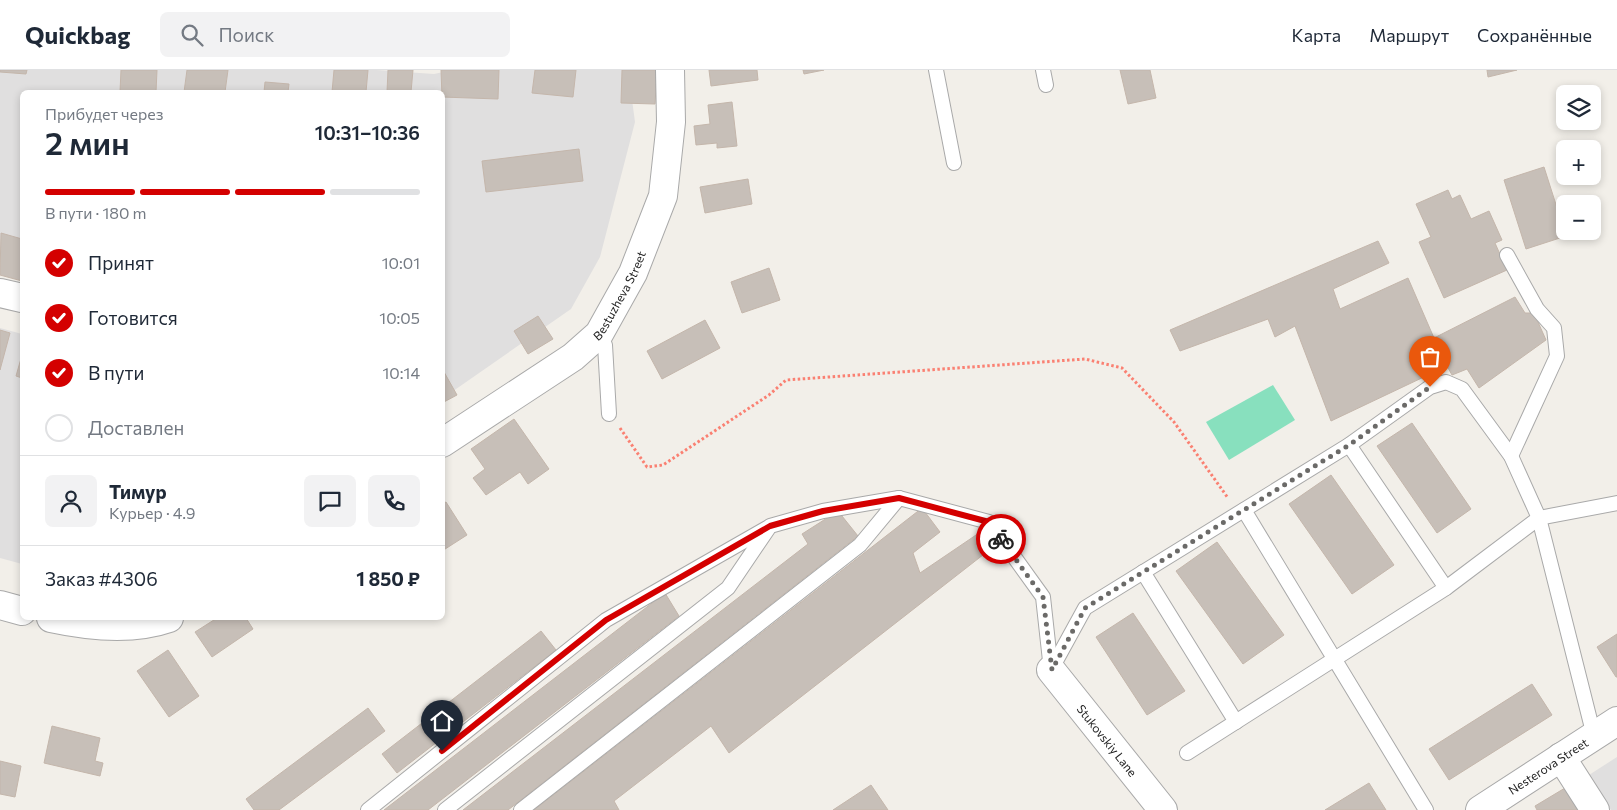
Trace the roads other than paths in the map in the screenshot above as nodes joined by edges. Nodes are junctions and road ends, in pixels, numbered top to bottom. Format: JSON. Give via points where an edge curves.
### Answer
{"nodes":[{"id":1,"x":670,"y":70,"type":"edge"},
{"id":2,"x":936,"y":70,"type":"edge"},
{"id":3,"x":1043,"y":70,"type":"edge"},
{"id":4,"x":1046,"y":85,"type":"dead end"},
{"id":5,"x":954,"y":163,"type":"dead end"},
{"id":6,"x":1507,"y":255,"type":"dead end"},
{"id":7,"x":0,"y":292,"type":"edge"},
{"id":8,"x":20,"y":297,"type":"edge"},
{"id":9,"x":599,"y":334,"type":"junction"},
{"id":10,"x":609,"y":414,"type":"road end"},
{"id":11,"x":445,"y":439,"type":"edge"},
{"id":12,"x":1349,"y":445,"type":"junction"},
{"id":13,"x":1511,"y":456,"type":"junction"},
{"id":14,"x":899,"y":498,"type":"junction"},
{"id":15,"x":1617,"y":503,"type":"edge"},
{"id":16,"x":1241,"y":512,"type":"junction"},
{"id":17,"x":1539,"y":518,"type":"junction"},
{"id":18,"x":770,"y":526,"type":"junction"},
{"id":19,"x":1143,"y":572,"type":"junction"},
{"id":20,"x":1446,"y":588,"type":"junction"},
{"id":21,"x":0,"y":605,"type":"edge"},
{"id":22,"x":20,"y":610,"type":"edge"},
{"id":23,"x":59,"y":620,"type":"edge"},
{"id":24,"x":161,"y":620,"type":"edge"},
{"id":25,"x":1333,"y":660,"type":"junction"},
{"id":26,"x":1052,"y":670,"type":"junction"},
{"id":27,"x":1617,"y":721,"type":"edge"},
{"id":28,"x":1236,"y":722,"type":"junction"},
{"id":29,"x":1594,"y":736,"type":"junction"},
{"id":30,"x":1187,"y":753,"type":"dead end"},
{"id":31,"x":1561,"y":757,"type":"junction"},
{"id":32,"x":368,"y":810,"type":"edge"},
{"id":33,"x":445,"y":810,"type":"edge"},
{"id":34,"x":521,"y":810,"type":"edge"},
{"id":35,"x":1164,"y":810,"type":"edge"},
{"id":36,"x":1426,"y":810,"type":"edge"},
{"id":37,"x":1480,"y":810,"type":"edge"},
{"id":38,"x":1595,"y":810,"type":"edge"}],
"edges":[{"from":1,"to":9,"type":"street","name":"Bestuzheva Street","via":[[672,122],[663,196],[633,272]]},
{"from":2,"to":5,"type":"lane"},
{"from":3,"to":4,"type":"lane"},
{"from":6,"to":13,"type":"lane","via":[[1537,309],[1554,328],[1557,356]]},
{"from":7,"to":8,"type":"street"},
{"from":9,"to":10,"type":"lane","via":[[604,345]]},
{"from":9,"to":11,"type":"street","name":"Bestuzheva Street","via":[[573,357]]},
{"from":12,"to":13,"type":"lane","via":[[1430,387],[1446,382],[1462,389]]},
{"from":12,"to":16,"type":"lane"},
{"from":12,"to":20,"type":"lane"},
{"from":13,"to":17,"type":"lane"},
{"from":14,"to":18,"type":"lane","via":[[823,511]]},
{"from":14,"to":26,"type":"lane","via":[[989,522],[1043,597]]},
{"from":14,"to":34,"type":"lane","via":[[860,545]]},
{"from":15,"to":17,"type":"lane"},
{"from":16,"to":19,"type":"lane"},
{"from":16,"to":25,"type":"lane"},
{"from":17,"to":20,"type":"lane"},
{"from":17,"to":29,"type":"lane"},
{"from":18,"to":32,"type":"lane","via":[[606,620]]},
{"from":18,"to":33,"type":"lane","via":[[728,588]]},
{"from":19,"to":26,"type":"lane","via":[[1085,608]]},
{"from":19,"to":28,"type":"lane"},
{"from":20,"to":25,"type":"lane"},
{"from":21,"to":22,"type":"street"},
{"from":23,"to":24,"type":"street","via":[[141,625]]},
{"from":25,"to":28,"type":"lane"},
{"from":25,"to":36,"type":"lane"},
{"from":26,"to":35,"type":"street","name":"Stukovskiy Lane"},
{"from":27,"to":29,"type":"street","name":"Nesterova Street"},
{"from":28,"to":30,"type":"lane"},
{"from":29,"to":31,"type":"street","name":"Nesterova Street"},
{"from":31,"to":37,"type":"street","name":"Nesterova Street"},
{"from":31,"to":38,"type":"street"}]}
